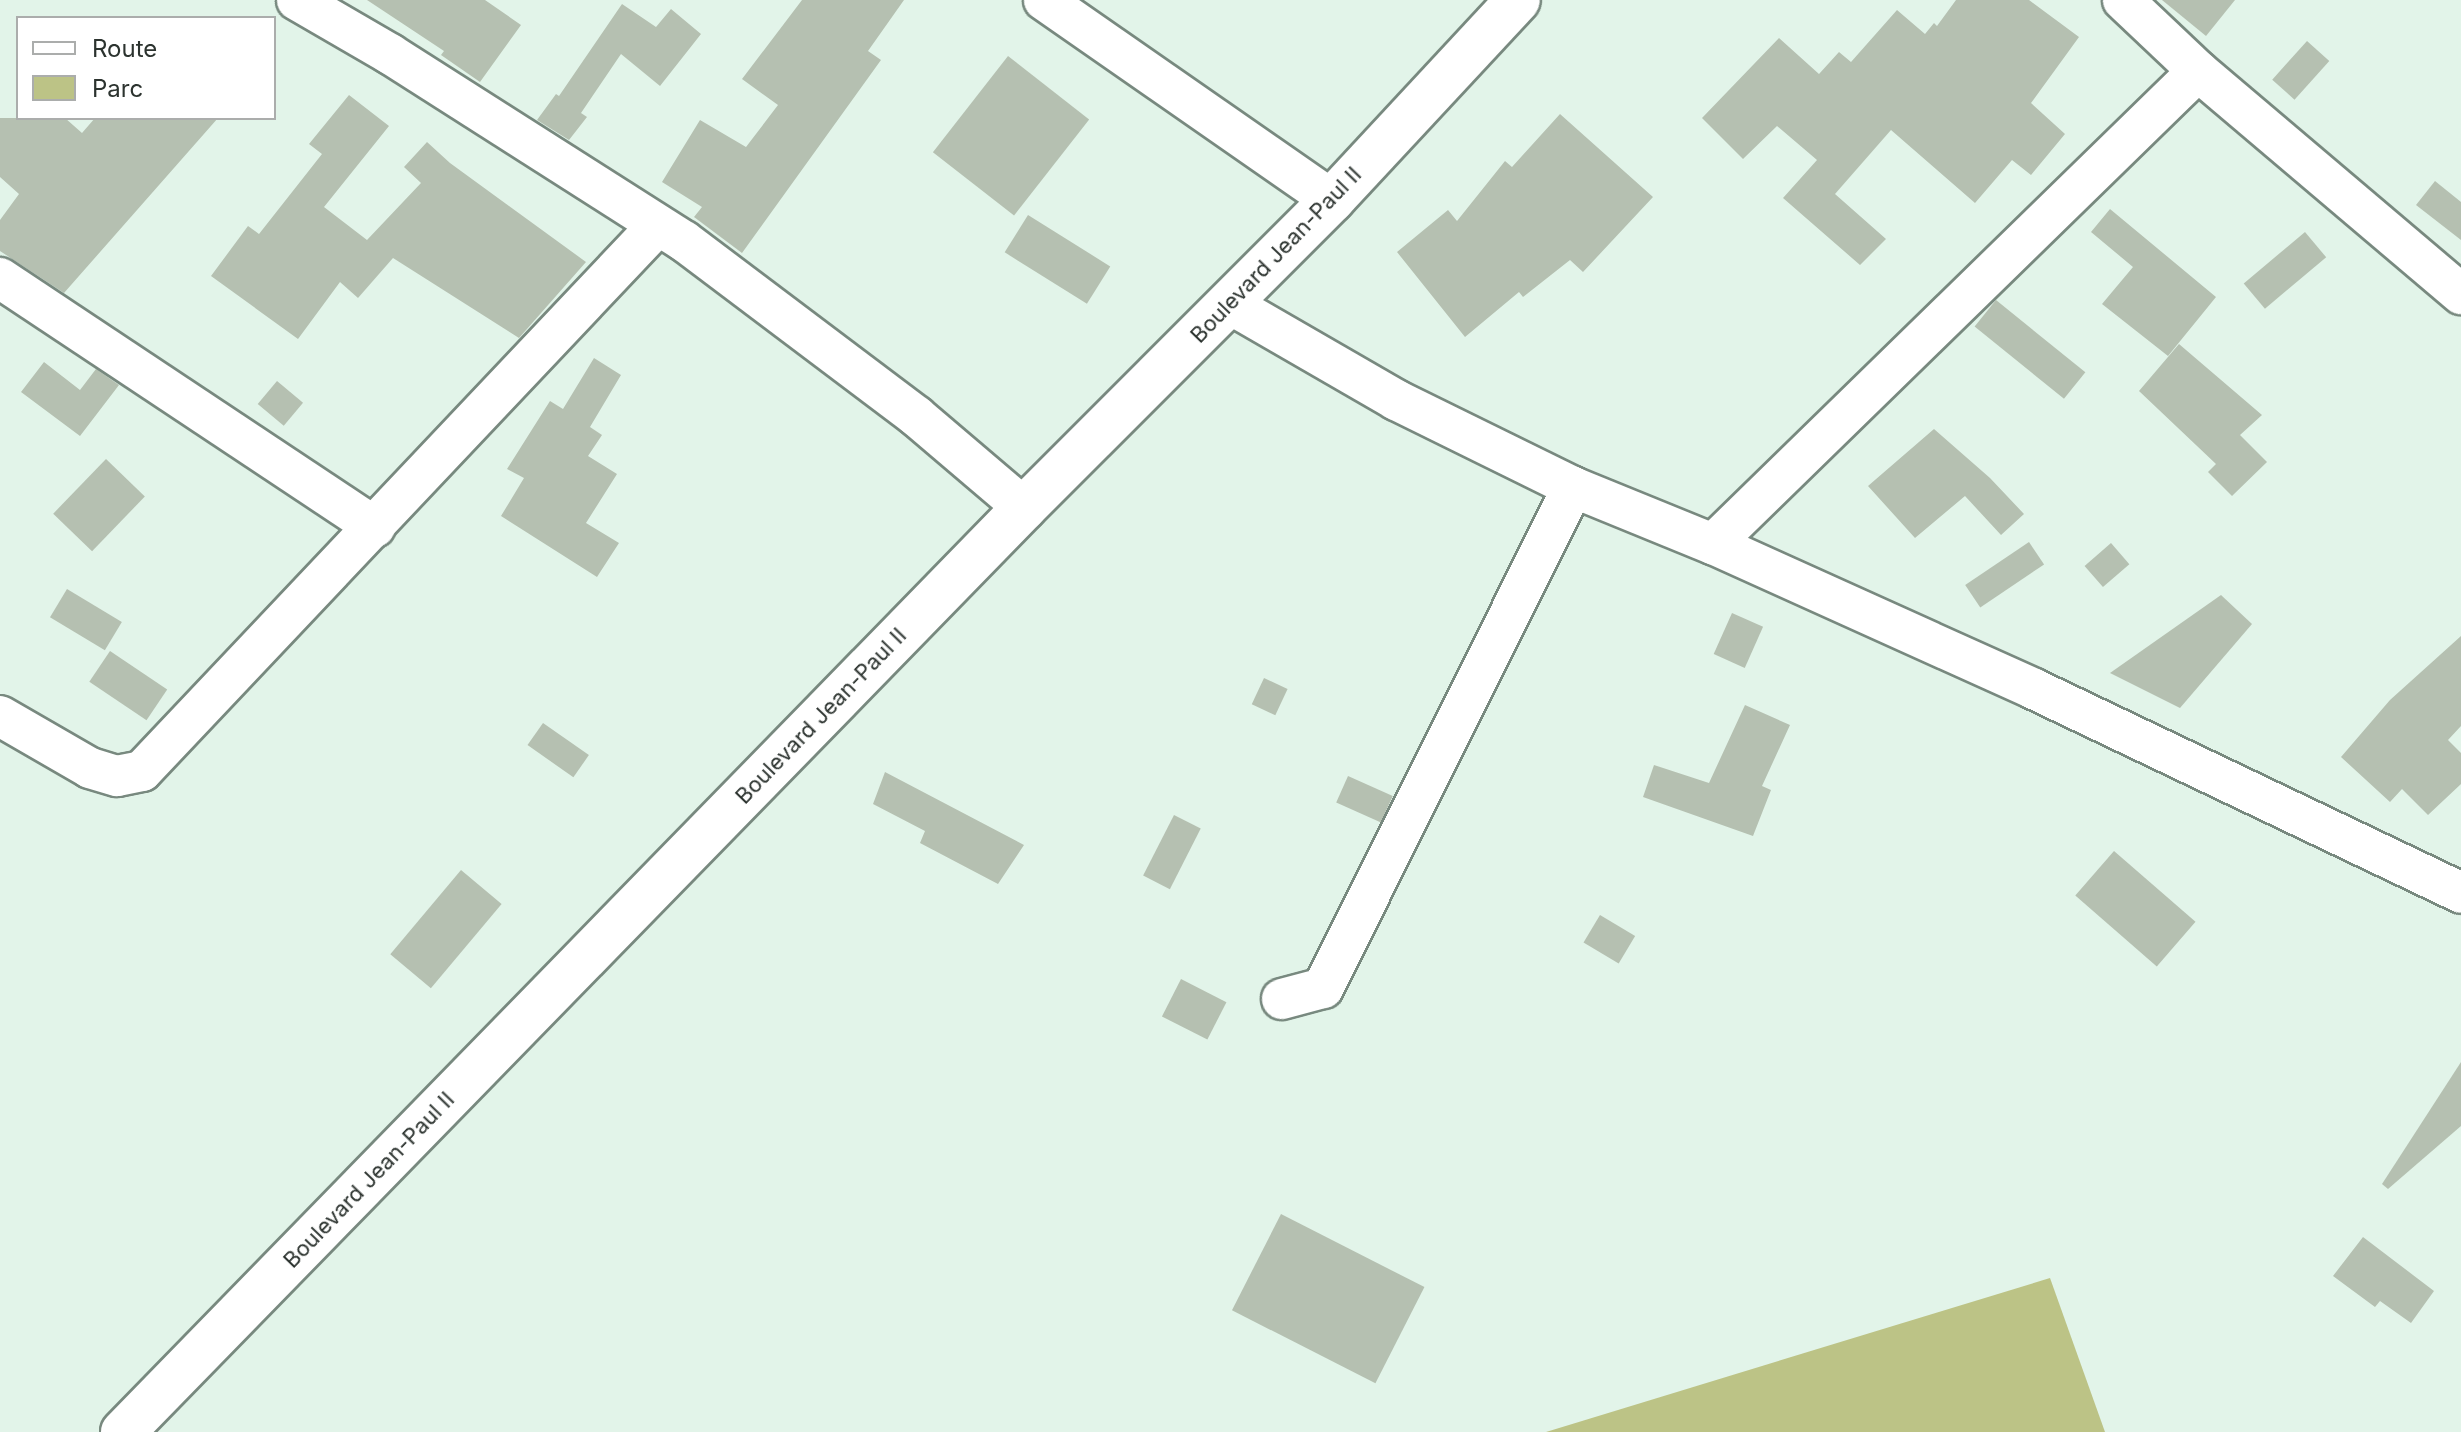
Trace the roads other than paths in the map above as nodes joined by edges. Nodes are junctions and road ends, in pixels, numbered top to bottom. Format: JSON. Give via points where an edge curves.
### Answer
{"nodes":[{"id":1,"x":297,"y":0,"type":"edge"},
{"id":2,"x":1044,"y":0,"type":"edge"},
{"id":3,"x":1518,"y":0,"type":"edge"},
{"id":4,"x":2123,"y":0,"type":"edge"},
{"id":5,"x":2198,"y":71,"type":"junction"},
{"id":6,"x":1332,"y":200,"type":"junction"},
{"id":7,"x":658,"y":225,"type":"junction"},
{"id":8,"x":0,"y":278,"type":"edge"},
{"id":9,"x":2461,"y":294,"type":"edge"},
{"id":10,"x":1230,"y":304,"type":"junction"},
{"id":11,"x":1573,"y":487,"type":"junction"},
{"id":12,"x":1024,"y":508,"type":"junction"},
{"id":13,"x":375,"y":527,"type":"junction"},
{"id":14,"x":1713,"y":544,"type":"junction"},
{"id":15,"x":0,"y":716,"type":"edge"},
{"id":16,"x":2461,"y":893,"type":"edge"},
{"id":17,"x":1282,"y":999,"type":"dead end"},
{"id":18,"x":123,"y":1432,"type":"edge"}],
"edges":[{"from":1,"to":7,"type":"street"},
{"from":2,"to":6,"type":"street"},
{"from":3,"to":6,"type":"main road","name":"Boulevard Jean-Paul II"},
{"from":4,"to":5,"type":"street"},
{"from":5,"to":9,"type":"street"},
{"from":5,"to":14,"type":"street"},
{"from":6,"to":10,"type":"main road","name":"Boulevard Jean-Paul II"},
{"from":7,"to":12,"type":"street","via":[[849,364]]},
{"from":7,"to":13,"type":"street"},
{"from":8,"to":13,"type":"street"},
{"from":10,"to":11,"type":"street","via":[[1396,400]]},
{"from":10,"to":12,"type":"main road","name":"Boulevard Jean-Paul II"},
{"from":11,"to":14,"type":"street"},
{"from":11,"to":17,"type":"street","via":[[1323,988]]},
{"from":12,"to":18,"type":"main road","name":"Boulevard Jean-Paul II"},
{"from":13,"to":15,"type":"street","via":[[142,771],[117,776],[90,768]]},
{"from":14,"to":16,"type":"street","via":[[2034,689]]}]}
